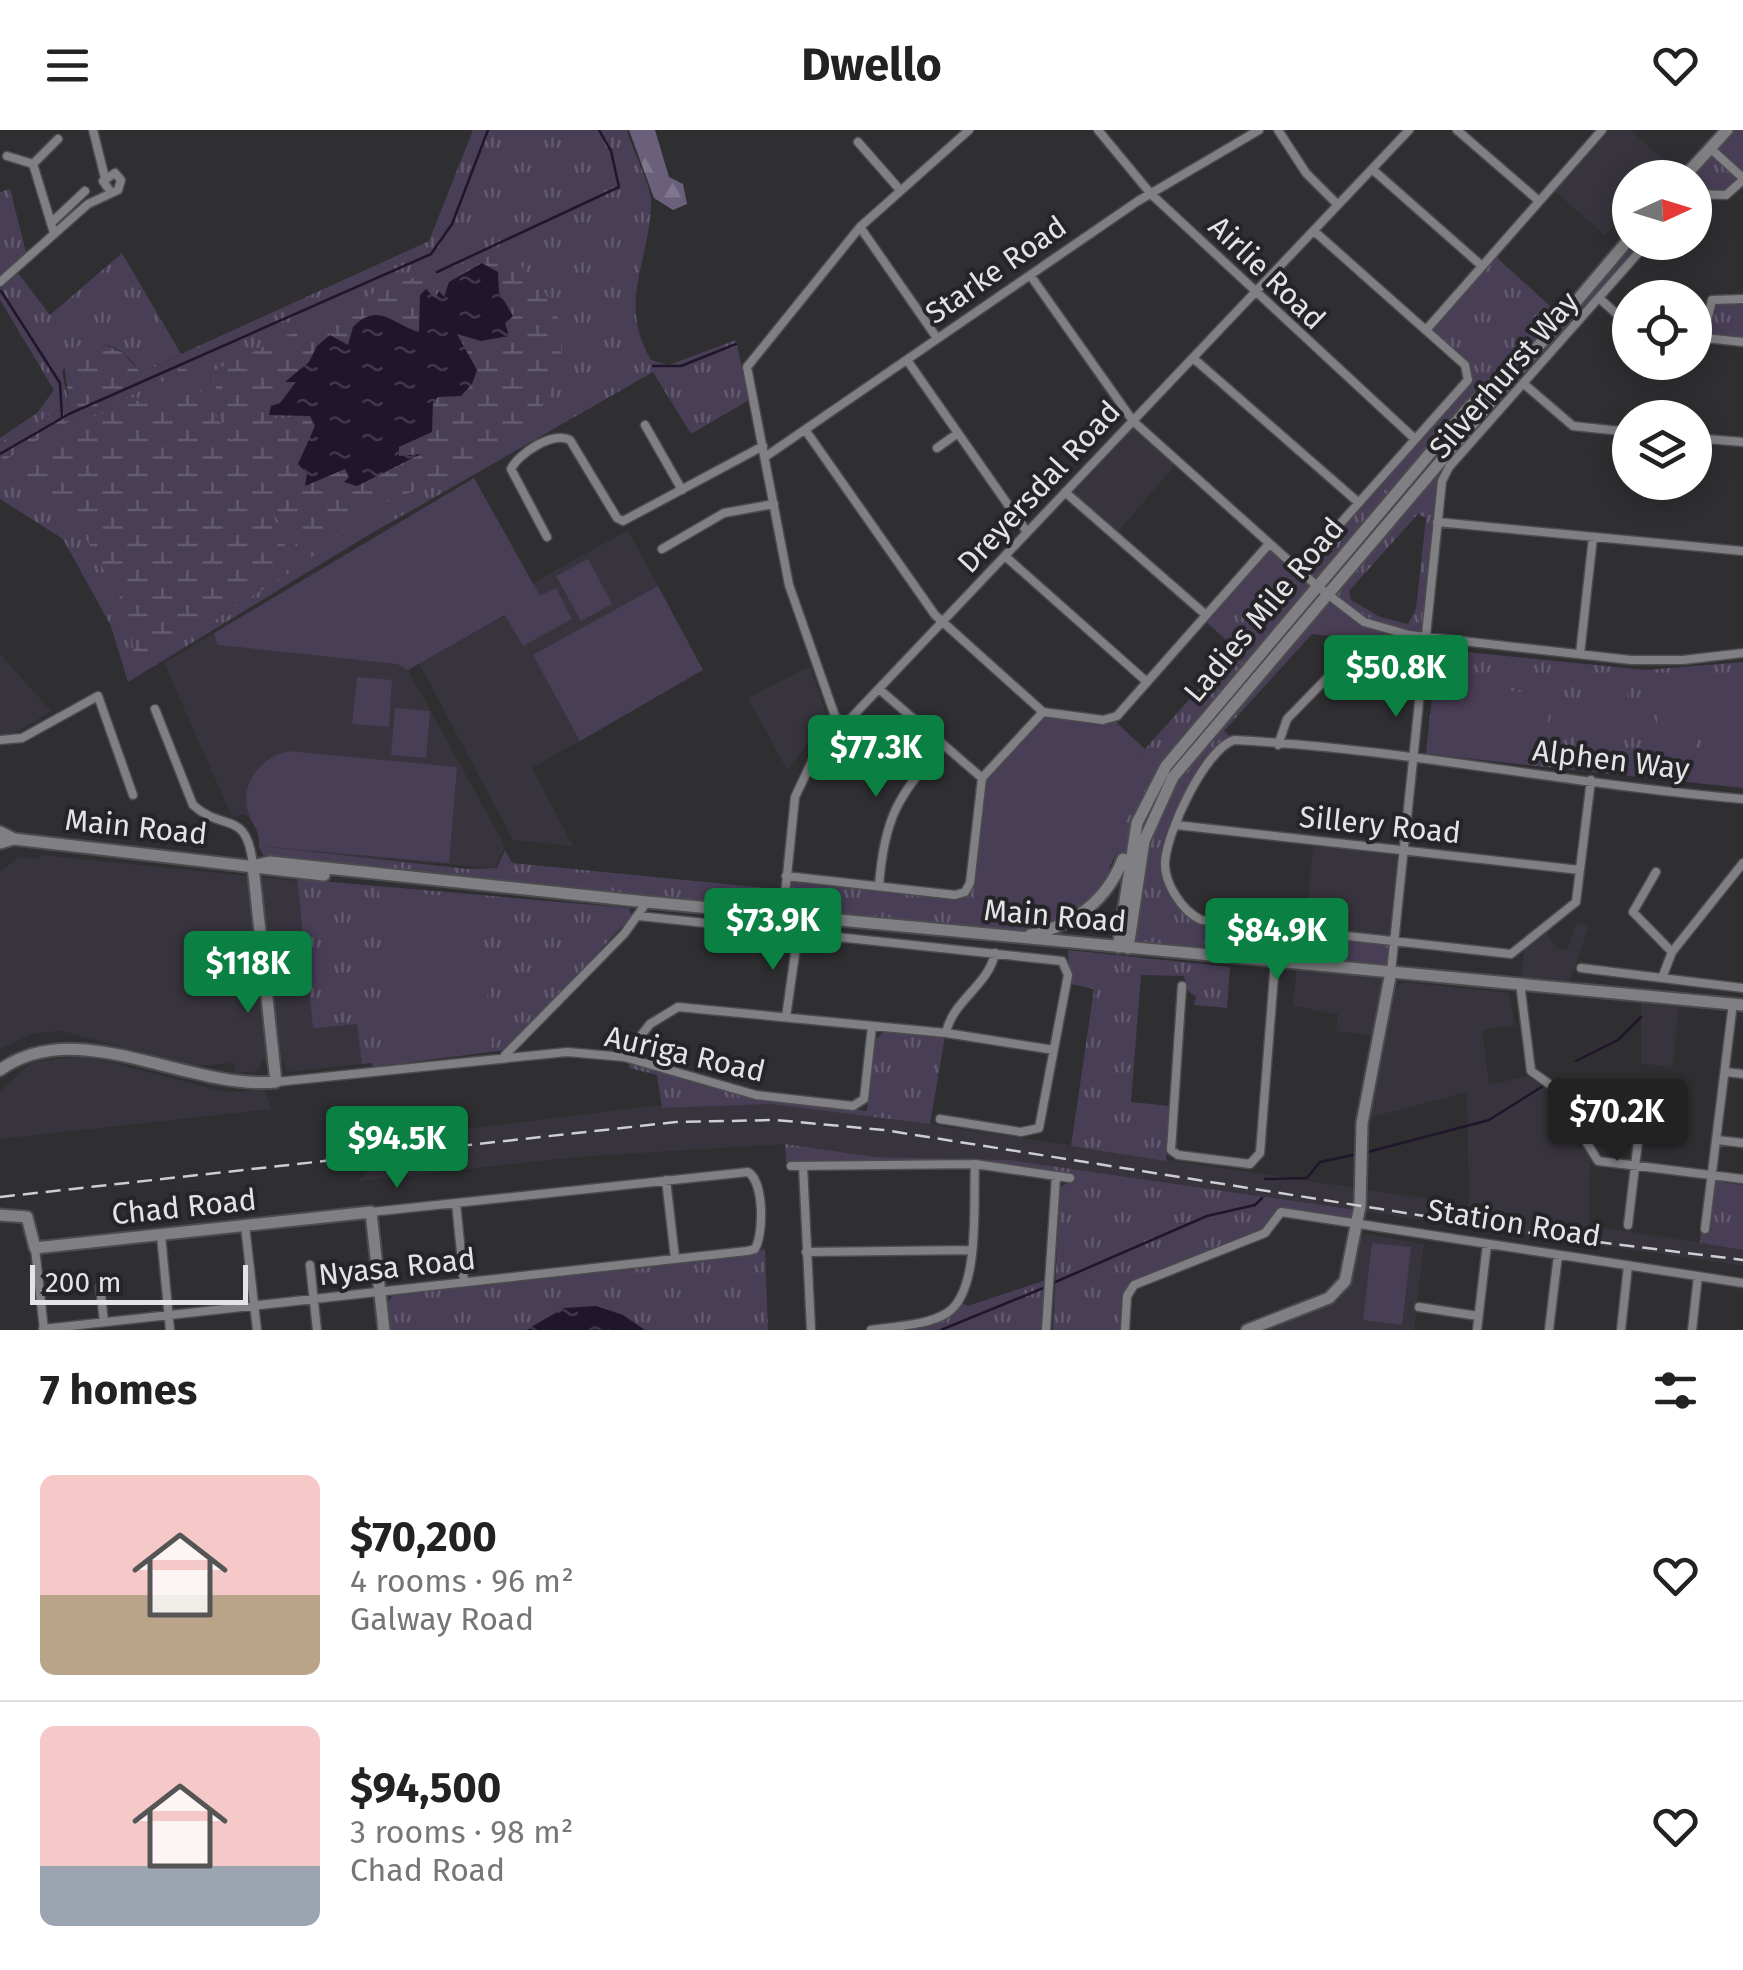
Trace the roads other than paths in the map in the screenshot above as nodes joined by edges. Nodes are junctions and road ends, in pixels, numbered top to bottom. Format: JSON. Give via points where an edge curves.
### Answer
{"nodes":[{"id":1,"x":94,"y":130,"type":"edge"},
{"id":2,"x":969,"y":130,"type":"edge"},
{"id":3,"x":1098,"y":130,"type":"edge"},
{"id":4,"x":1258,"y":130,"type":"edge"},
{"id":5,"x":1278,"y":130,"type":"edge"},
{"id":6,"x":1409,"y":130,"type":"edge"},
{"id":7,"x":1457,"y":130,"type":"edge"},
{"id":8,"x":1587,"y":130,"type":"edge"},
{"id":9,"x":1727,"y":130,"type":"edge"},
{"id":10,"x":1599,"y":134,"type":"edge"},
{"id":11,"x":58,"y":138,"type":"dead end"},
{"id":12,"x":858,"y":142,"type":"dead end"},
{"id":13,"x":1710,"y":148,"type":"junction"},
{"id":14,"x":101,"y":154,"type":"junction"},
{"id":15,"x":7,"y":156,"type":"dead end"},
{"id":16,"x":1699,"y":160,"type":"edge"},
{"id":17,"x":33,"y":164,"type":"junction"},
{"id":18,"x":1372,"y":169,"type":"junction"},
{"id":19,"x":115,"y":174,"type":"junction"},
{"id":20,"x":1743,"y":179,"type":"edge"},
{"id":21,"x":106,"y":184,"type":"junction"},
{"id":22,"x":85,"y":190,"type":"dead end"},
{"id":23,"x":900,"y":190,"type":"junction"},
{"id":24,"x":1151,"y":194,"type":"junction"},
{"id":25,"x":1712,"y":195,"type":"edge"},
{"id":26,"x":1539,"y":201,"type":"junction"},
{"id":27,"x":1338,"y":205,"type":"junction"},
{"id":28,"x":51,"y":223,"type":"junction"},
{"id":29,"x":860,"y":227,"type":"junction"},
{"id":30,"x":1314,"y":231,"type":"junction"},
{"id":31,"x":54,"y":233,"type":"junction"},
{"id":32,"x":1612,"y":259,"type":"edge"},
{"id":33,"x":1632,"y":260,"type":"edge"},
{"id":34,"x":1482,"y":266,"type":"junction"},
{"id":35,"x":1030,"y":274,"type":"junction"},
{"id":36,"x":0,"y":282,"type":"edge"},
{"id":37,"x":1255,"y":292,"type":"junction"},
{"id":38,"x":1599,"y":298,"type":"junction"},
{"id":39,"x":1743,"y":299,"type":"edge"},
{"id":40,"x":1712,"y":300,"type":"edge"},
{"id":41,"x":1612,"y":310,"type":"edge"},
{"id":42,"x":1426,"y":330,"type":"junction"},
{"id":43,"x":938,"y":338,"type":"junction"},
{"id":44,"x":1712,"y":339,"type":"edge"},
{"id":45,"x":1743,"y":342,"type":"edge"},
{"id":46,"x":1193,"y":358,"type":"junction"},
{"id":47,"x":907,"y":360,"type":"junction"},
{"id":48,"x":1524,"y":384,"type":"junction"},
{"id":49,"x":1133,"y":421,"type":"junction"},
{"id":50,"x":645,"y":426,"type":"dead end"},
{"id":51,"x":806,"y":430,"type":"junction"},
{"id":52,"x":1612,"y":430,"type":"edge"},
{"id":53,"x":958,"y":433,"type":"junction"},
{"id":54,"x":1415,"y":439,"type":"junction"},
{"id":55,"x":1712,"y":439,"type":"edge"},
{"id":56,"x":1743,"y":442,"type":"edge"},
{"id":57,"x":763,"y":446,"type":"junction"},
{"id":58,"x":937,"y":448,"type":"dead end"},
{"id":59,"x":765,"y":457,"type":"junction"},
{"id":60,"x":682,"y":490,"type":"junction"},
{"id":61,"x":1065,"y":492,"type":"junction"},
{"id":62,"x":1360,"y":503,"type":"junction"},
{"id":63,"x":774,"y":504,"type":"junction"},
{"id":64,"x":1437,"y":522,"type":"junction"},
{"id":65,"x":1027,"y":532,"type":"junction"},
{"id":66,"x":547,"y":537,"type":"dead end"},
{"id":67,"x":1593,"y":537,"type":"junction"},
{"id":68,"x":1269,"y":544,"type":"junction"},
{"id":69,"x":662,"y":549,"type":"dead end"},
{"id":70,"x":1743,"y":551,"type":"edge"},
{"id":71,"x":1005,"y":556,"type":"junction"},
{"id":72,"x":1300,"y":570,"type":"junction"},
{"id":73,"x":1322,"y":590,"type":"junction"},
{"id":74,"x":1206,"y":615,"type":"junction"},
{"id":75,"x":942,"y":622,"type":"junction"},
{"id":76,"x":1424,"y":637,"type":"junction"},
{"id":77,"x":1743,"y":653,"type":"edge"},
{"id":78,"x":1580,"y":654,"type":"junction"},
{"id":79,"x":1146,"y":682,"type":"junction"},
{"id":80,"x":1419,"y":684,"type":"junction"},
{"id":81,"x":879,"y":689,"type":"junction"},
{"id":82,"x":155,"y":709,"type":"dead end"},
{"id":83,"x":1043,"y":712,"type":"junction"},
{"id":84,"x":842,"y":726,"type":"junction"},
{"id":85,"x":0,"y":740,"type":"edge"},
{"id":86,"x":1278,"y":745,"type":"junction"},
{"id":87,"x":943,"y":746,"type":"junction"},
{"id":88,"x":1411,"y":759,"type":"junction"},
{"id":89,"x":982,"y":778,"type":"junction"},
{"id":90,"x":1591,"y":780,"type":"junction"},
{"id":91,"x":133,"y":795,"type":"dead end"},
{"id":92,"x":1743,"y":798,"type":"edge"},
{"id":93,"x":1137,"y":823,"type":"junction"},
{"id":94,"x":1176,"y":825,"type":"junction"},
{"id":95,"x":0,"y":832,"type":"edge"},
{"id":96,"x":14,"y":839,"type":"junction"},
{"id":97,"x":0,"y":843,"type":"edge"},
{"id":98,"x":1401,"y":850,"type":"junction"},
{"id":99,"x":1743,"y":863,"type":"edge"},
{"id":100,"x":253,"y":866,"type":"junction"},
{"id":101,"x":1580,"y":870,"type":"junction"},
{"id":102,"x":1656,"y":872,"type":"dead end"},
{"id":103,"x":786,"y":876,"type":"junction"},
{"id":104,"x":879,"y":886,"type":"junction"},
{"id":105,"x":647,"y":902,"type":"junction"},
{"id":106,"x":783,"y":915,"type":"junction"},
{"id":107,"x":639,"y":916,"type":"junction"},
{"id":108,"x":909,"y":928,"type":"junction"},
{"id":109,"x":798,"y":933,"type":"junction"},
{"id":110,"x":1000,"y":936,"type":"junction"},
{"id":111,"x":1391,"y":942,"type":"junction"},
{"id":112,"x":907,"y":944,"type":"junction"},
{"id":113,"x":1123,"y":947,"type":"junction"},
{"id":114,"x":1672,"y":952,"type":"junction"},
{"id":115,"x":995,"y":953,"type":"junction"},
{"id":116,"x":1275,"y":962,"type":"junction"},
{"id":117,"x":1581,"y":968,"type":"dead end"},
{"id":118,"x":1391,"y":972,"type":"junction"},
{"id":119,"x":1662,"y":978,"type":"junction"},
{"id":120,"x":1520,"y":984,"type":"junction"},
{"id":121,"x":1182,"y":986,"type":"dead end"},
{"id":122,"x":1743,"y":988,"type":"edge"},
{"id":123,"x":1738,"y":1004,"type":"edge"},
{"id":124,"x":786,"y":1017,"type":"junction"},
{"id":125,"x":872,"y":1026,"type":"junction"},
{"id":126,"x":946,"y":1033,"type":"junction"},
{"id":127,"x":1054,"y":1050,"type":"junction"},
{"id":128,"x":624,"y":1056,"type":"junction"},
{"id":129,"x":501,"y":1057,"type":"junction"},
{"id":130,"x":0,"y":1070,"type":"edge"},
{"id":131,"x":1726,"y":1072,"type":"junction"},
{"id":132,"x":1743,"y":1074,"type":"edge"},
{"id":133,"x":276,"y":1082,"type":"junction"},
{"id":134,"x":1642,"y":1108,"type":"dead end"},
{"id":135,"x":940,"y":1119,"type":"dead end"},
{"id":136,"x":1717,"y":1140,"type":"junction"},
{"id":137,"x":1743,"y":1143,"type":"edge"},
{"id":138,"x":975,"y":1164,"type":"junction"},
{"id":139,"x":791,"y":1166,"type":"dead end"},
{"id":140,"x":803,"y":1166,"type":"junction"},
{"id":141,"x":1635,"y":1167,"type":"junction"},
{"id":142,"x":1056,"y":1176,"type":"junction"},
{"id":143,"x":1712,"y":1176,"type":"junction"},
{"id":144,"x":1070,"y":1178,"type":"dead end"},
{"id":145,"x":1743,"y":1179,"type":"edge"},
{"id":146,"x":666,"y":1180,"type":"junction"},
{"id":147,"x":456,"y":1203,"type":"junction"},
{"id":148,"x":371,"y":1212,"type":"junction"},
{"id":149,"x":0,"y":1215,"type":"edge"},
{"id":150,"x":1358,"y":1223,"type":"junction"},
{"id":151,"x":1628,"y":1225,"type":"dead end"},
{"id":152,"x":245,"y":1226,"type":"junction"},
{"id":153,"x":1705,"y":1228,"type":"dead end"},
{"id":154,"x":161,"y":1234,"type":"junction"},
{"id":155,"x":1487,"y":1244,"type":"junction"},
{"id":156,"x":35,"y":1248,"type":"junction"},
{"id":157,"x":755,"y":1248,"type":"joint"},
{"id":158,"x":971,"y":1250,"type":"junction"},
{"id":159,"x":806,"y":1252,"type":"junction"},
{"id":160,"x":1558,"y":1255,"type":"junction"},
{"id":161,"x":675,"y":1258,"type":"junction"},
{"id":162,"x":310,"y":1265,"type":"dead end"},
{"id":163,"x":1628,"y":1266,"type":"junction"},
{"id":164,"x":1698,"y":1276,"type":"junction"},
{"id":165,"x":464,"y":1282,"type":"junction"},
{"id":166,"x":1743,"y":1283,"type":"edge"},
{"id":167,"x":100,"y":1287,"type":"dead end"},
{"id":168,"x":380,"y":1291,"type":"junction"},
{"id":169,"x":314,"y":1298,"type":"junction"},
{"id":170,"x":254,"y":1305,"type":"junction"},
{"id":171,"x":1418,"y":1307,"type":"dead end"},
{"id":172,"x":170,"y":1315,"type":"junction"},
{"id":173,"x":1478,"y":1316,"type":"junction"},
{"id":174,"x":104,"y":1322,"type":"junction"},
{"id":175,"x":44,"y":1330,"type":"edge"},
{"id":176,"x":170,"y":1330,"type":"edge"},
{"id":177,"x":257,"y":1330,"type":"edge"},
{"id":178,"x":317,"y":1330,"type":"edge"},
{"id":179,"x":384,"y":1330,"type":"edge"},
{"id":180,"x":811,"y":1330,"type":"edge"},
{"id":181,"x":871,"y":1330,"type":"edge"},
{"id":182,"x":1046,"y":1330,"type":"edge"},
{"id":183,"x":1126,"y":1330,"type":"edge"},
{"id":184,"x":1247,"y":1330,"type":"edge"},
{"id":185,"x":1477,"y":1330,"type":"edge"},
{"id":186,"x":1549,"y":1330,"type":"edge"},
{"id":187,"x":1620,"y":1330,"type":"edge"},
{"id":188,"x":1692,"y":1330,"type":"edge"}],
"edges":[{"from":1,"to":14,"type":"street"},
{"from":2,"to":23,"type":"street"},
{"from":3,"to":24,"type":"street","name":"Airlie Road"},
{"from":4,"to":24,"type":"street","name":"Starke Road"},
{"from":5,"to":27,"type":"street"},
{"from":6,"to":18,"type":"street","name":"Dreyersdal Road"},
{"from":7,"to":26,"type":"street"},
{"from":8,"to":10,"type":"street"},
{"from":9,"to":13,"type":"main road"},
{"from":10,"to":26,"type":"street"},
{"from":11,"to":17,"type":"street"},
{"from":12,"to":23,"type":"street"},
{"from":13,"to":16,"type":"main road"},
{"from":13,"to":20,"type":"street"},
{"from":14,"to":19,"type":"street"},
{"from":14,"to":21,"type":"street"},
{"from":15,"to":17,"type":"street"},
{"from":17,"to":28,"type":"street"},
{"from":18,"to":27,"type":"street","name":"Dreyersdal Road"},
{"from":18,"to":34,"type":"street"},
{"from":19,"to":21,"type":"street"},
{"from":19,"to":21,"type":"street","via":[[122,184]]},
{"from":20,"to":25,"type":"street","via":[[1726,196]]},
{"from":21,"to":31,"type":"street"},
{"from":22,"to":28,"type":"street"},
{"from":23,"to":29,"type":"street"},
{"from":24,"to":35,"type":"street","name":"Starke Road"},
{"from":24,"to":37,"type":"street","name":"Airlie Road"},
{"from":26,"to":34,"type":"street"},
{"from":27,"to":30,"type":"street","name":"Dreyersdal Road"},
{"from":28,"to":31,"type":"street"},
{"from":29,"to":43,"type":"street"},
{"from":29,"to":57,"type":"street","via":[[747,367]]},
{"from":30,"to":37,"type":"street","name":"Dreyersdal Road"},
{"from":30,"to":42,"type":"street"},
{"from":31,"to":36,"type":"street"},
{"from":32,"to":73,"type":"main road","name":"Ladies Mile Road"},
{"from":33,"to":38,"type":"street","name":"Silverhurst Way"},
{"from":34,"to":42,"type":"street"},
{"from":35,"to":43,"type":"street","name":"Starke Road"},
{"from":35,"to":49,"type":"street"},
{"from":37,"to":46,"type":"street","name":"Dreyersdal Road"},
{"from":37,"to":54,"type":"street","name":"Airlie Road"},
{"from":38,"to":41,"type":"street"},
{"from":38,"to":48,"type":"street","name":"Silverhurst Way"},
{"from":39,"to":40,"type":"street"},
{"from":42,"to":54,"type":"street","via":[[1468,375]]},
{"from":43,"to":47,"type":"street","name":"Starke Road"},
{"from":44,"to":45,"type":"street"},
{"from":46,"to":49,"type":"street","name":"Dreyersdal Road"},
{"from":46,"to":62,"type":"street"},
{"from":47,"to":51,"type":"street","name":"Starke Road"},
{"from":47,"to":53,"type":"street"},
{"from":48,"to":52,"type":"street","via":[[1573,426]]},
{"from":48,"to":64,"type":"street","name":"Silverhurst Way","via":[[1449,467]]},
{"from":49,"to":61,"type":"street","name":"Dreyersdal Road"},
{"from":49,"to":68,"type":"street"},
{"from":50,"to":60,"type":"street"},
{"from":51,"to":59,"type":"street","name":"Starke Road"},
{"from":51,"to":75,"type":"street"},
{"from":53,"to":58,"type":"street"},
{"from":53,"to":65,"type":"street"},
{"from":54,"to":62,"type":"street"},
{"from":55,"to":56,"type":"street"},
{"from":57,"to":59,"type":"street"},
{"from":57,"to":60,"type":"street"},
{"from":59,"to":63,"type":"street"},
{"from":60,"to":66,"type":"street","via":[[620,520],[573,443],[558,436],[511,469]]},
{"from":61,"to":65,"type":"street","name":"Dreyersdal Road"},
{"from":61,"to":74,"type":"street"},
{"from":62,"to":72,"type":"street"},
{"from":63,"to":69,"type":"street","via":[[724,513]]},
{"from":63,"to":84,"type":"street","via":[[790,585]]},
{"from":64,"to":67,"type":"street"},
{"from":64,"to":76,"type":"street","name":"Silverhurst Way"},
{"from":65,"to":71,"type":"street","name":"Dreyersdal Road"},
{"from":67,"to":70,"type":"street"},
{"from":67,"to":78,"type":"street"},
{"from":68,"to":72,"type":"street"},
{"from":68,"to":74,"type":"street"},
{"from":71,"to":75,"type":"street","name":"Dreyersdal Road"},
{"from":71,"to":79,"type":"street"},
{"from":72,"to":73,"type":"street"},
{"from":73,"to":76,"type":"street","via":[[1364,622]]},
{"from":73,"to":93,"type":"main road","name":"Ladies Mile Road","via":[[1166,766]]},
{"from":73,"to":113,"type":"main road","name":"Ladies Mile Road","via":[[1166,789],[1141,852]]},
{"from":74,"to":79,"type":"street"},
{"from":75,"to":81,"type":"street","name":"Dreyersdal Road"},
{"from":75,"to":83,"type":"street"},
{"from":76,"to":78,"type":"street"},
{"from":76,"to":80,"type":"street","name":"Silverhurst Way"},
{"from":77,"to":78,"type":"street","via":[[1645,661]]},
{"from":79,"to":83,"type":"street","via":[[1114,718]]},
{"from":80,"to":86,"type":"street","via":[[1328,676],[1287,719]]},
{"from":80,"to":88,"type":"street","name":"Silverhurst Way"},
{"from":81,"to":84,"type":"street","name":"Dreyersdal Road"},
{"from":81,"to":87,"type":"street"},
{"from":82,"to":100,"type":"street","via":[[193,805],[243,829]]},
{"from":83,"to":89,"type":"street"},
{"from":84,"to":103,"type":"street","name":"Dreyersdal Road","via":[[798,786]]},
{"from":85,"to":91,"type":"street","via":[[22,738],[99,696]]},
{"from":86,"to":88,"type":"street","name":"Alphen Way"},
{"from":86,"to":94,"type":"street","name":"Alphen Way","via":[[1234,740],[1220,748]]},
{"from":87,"to":89,"type":"street"},
{"from":87,"to":104,"type":"street","via":[[890,814]]},
{"from":88,"to":90,"type":"street","name":"Alphen Way"},
{"from":88,"to":98,"type":"street","name":"Silverhurst Way"},
{"from":89,"to":104,"type":"street","via":[[965,892]]},
{"from":90,"to":92,"type":"street","name":"Alphen Way"},
{"from":90,"to":101,"type":"street"},
{"from":93,"to":110,"type":"main road","via":[[1112,884],[1096,904],[1049,930]]},
{"from":93,"to":113,"type":"main road","name":"Ladies Mile Road"},
{"from":94,"to":98,"type":"street","name":"Sillery Road"},
{"from":94,"to":111,"type":"street","via":[[1166,875],[1194,918]]},
{"from":95,"to":96,"type":"main road","name":"Main Road"},
{"from":96,"to":97,"type":"main road","name":"Main Road"},
{"from":96,"to":100,"type":"main road","name":"Main Road"},
{"from":98,"to":101,"type":"street","name":"Sillery Road"},
{"from":98,"to":111,"type":"street","name":"Silverhurst Way"},
{"from":99,"to":114,"type":"street"},
{"from":100,"to":105,"type":"main road","name":"Main Road"},
{"from":100,"to":133,"type":"main road"},
{"from":101,"to":111,"type":"street","via":[[1573,906],[1516,953]]},
{"from":102,"to":114,"type":"street","via":[[1633,912]]},
{"from":103,"to":104,"type":"street"},
{"from":103,"to":106,"type":"street","name":"Dreyersdal Road"},
{"from":105,"to":106,"type":"main road","name":"Main Road"},
{"from":105,"to":107,"type":"street"},
{"from":106,"to":108,"type":"main road","name":"Main Road"},
{"from":107,"to":109,"type":"street"},
{"from":107,"to":129,"type":"street"},
{"from":108,"to":110,"type":"main road","name":"Main Road"},
{"from":108,"to":112,"type":"street"},
{"from":109,"to":112,"type":"street"},
{"from":109,"to":124,"type":"street"},
{"from":110,"to":113,"type":"main road","name":"Main Road"},
{"from":111,"to":118,"type":"street","name":"Silverhurst Way"},
{"from":112,"to":115,"type":"street"},
{"from":113,"to":116,"type":"main road","name":"Main Road"},
{"from":114,"to":119,"type":"street"},
{"from":115,"to":126,"type":"street"},
{"from":115,"to":127,"type":"street","via":[[1066,964]]},
{"from":116,"to":118,"type":"main road","name":"Main Road"},
{"from":116,"to":121,"type":"street","via":[[1255,1162],[1174,1154]]},
{"from":117,"to":119,"type":"street"},
{"from":118,"to":120,"type":"main road","name":"Main Road"},
{"from":118,"to":150,"type":"main road","via":[[1358,1155]]},
{"from":119,"to":122,"type":"street"},
{"from":120,"to":123,"type":"main road","name":"Main Road"},
{"from":120,"to":141,"type":"street","via":[[1532,1072],[1557,1092],[1598,1161]]},
{"from":123,"to":131,"type":"street"},
{"from":124,"to":125,"type":"street"},
{"from":124,"to":128,"type":"street","via":[[672,1008]]},
{"from":125,"to":126,"type":"street"},
{"from":125,"to":128,"type":"street","name":"Auriga Road","via":[[859,1105],[741,1092]]},
{"from":126,"to":127,"type":"street"},
{"from":127,"to":135,"type":"street","via":[[1035,1132]]},
{"from":128,"to":129,"type":"street","name":"Auriga Road"},
{"from":129,"to":133,"type":"street","name":"Auriga Road"},
{"from":130,"to":133,"type":"main road","via":[[30,1052],[63,1047],[219,1082]]},
{"from":131,"to":132,"type":"street"},
{"from":131,"to":136,"type":"street"},
{"from":134,"to":141,"type":"street"},
{"from":136,"to":137,"type":"street"},
{"from":136,"to":143,"type":"street"},
{"from":138,"to":140,"type":"street"},
{"from":138,"to":142,"type":"street"},
{"from":138,"to":158,"type":"street"},
{"from":139,"to":140,"type":"street"},
{"from":140,"to":159,"type":"street"},
{"from":141,"to":143,"type":"street"},
{"from":141,"to":151,"type":"street"},
{"from":142,"to":144,"type":"street"},
{"from":142,"to":182,"type":"street"},
{"from":143,"to":145,"type":"street"},
{"from":143,"to":153,"type":"street"},
{"from":146,"to":147,"type":"street","name":"Chad Road"},
{"from":146,"to":157,"type":"street","name":"Chad Road","via":[[754,1175],[760,1236]]},
{"from":146,"to":161,"type":"street"},
{"from":147,"to":148,"type":"street","name":"Chad Road"},
{"from":147,"to":165,"type":"street"},
{"from":148,"to":152,"type":"main road","name":"Chad Road"},
{"from":148,"to":168,"type":"main road"},
{"from":149,"to":156,"type":"main road","via":[[27,1217]]},
{"from":150,"to":155,"type":"street","name":"Station Road"},
{"from":150,"to":183,"type":"street","name":"Station Road","via":[[1277,1214],[1265,1233],[1130,1289]]},
{"from":150,"to":184,"type":"main road","via":[[1348,1274],[1336,1292]]},
{"from":152,"to":154,"type":"main road","name":"Chad Road"},
{"from":152,"to":170,"type":"street"},
{"from":154,"to":156,"type":"main road","name":"Chad Road"},
{"from":154,"to":172,"type":"street"},
{"from":155,"to":160,"type":"street","name":"Station Road"},
{"from":155,"to":173,"type":"street"},
{"from":156,"to":175,"type":"street"},
{"from":157,"to":161,"type":"street","name":"Nyasa Road"},
{"from":158,"to":159,"type":"street"},
{"from":158,"to":181,"type":"street","via":[[965,1290],[949,1311]]},
{"from":159,"to":180,"type":"street"},
{"from":160,"to":163,"type":"street","name":"Station Road"},
{"from":160,"to":186,"type":"street"},
{"from":161,"to":165,"type":"street","name":"Nyasa Road"},
{"from":162,"to":169,"type":"street"},
{"from":163,"to":164,"type":"street","name":"Station Road"},
{"from":163,"to":187,"type":"street"},
{"from":164,"to":166,"type":"street","name":"Station Road"},
{"from":164,"to":188,"type":"street"},
{"from":165,"to":168,"type":"street","name":"Nyasa Road"},
{"from":167,"to":174,"type":"street"},
{"from":168,"to":169,"type":"street","name":"Nyasa Road"},
{"from":168,"to":179,"type":"main road"},
{"from":169,"to":170,"type":"street","name":"Nyasa Road"},
{"from":169,"to":178,"type":"street"},
{"from":170,"to":172,"type":"street","name":"Nyasa Road"},
{"from":170,"to":177,"type":"street"},
{"from":171,"to":173,"type":"street"},
{"from":172,"to":174,"type":"street","name":"Nyasa Road"},
{"from":172,"to":176,"type":"street"},
{"from":173,"to":185,"type":"street"},
{"from":174,"to":175,"type":"street","name":"Nyasa Road"}]}
